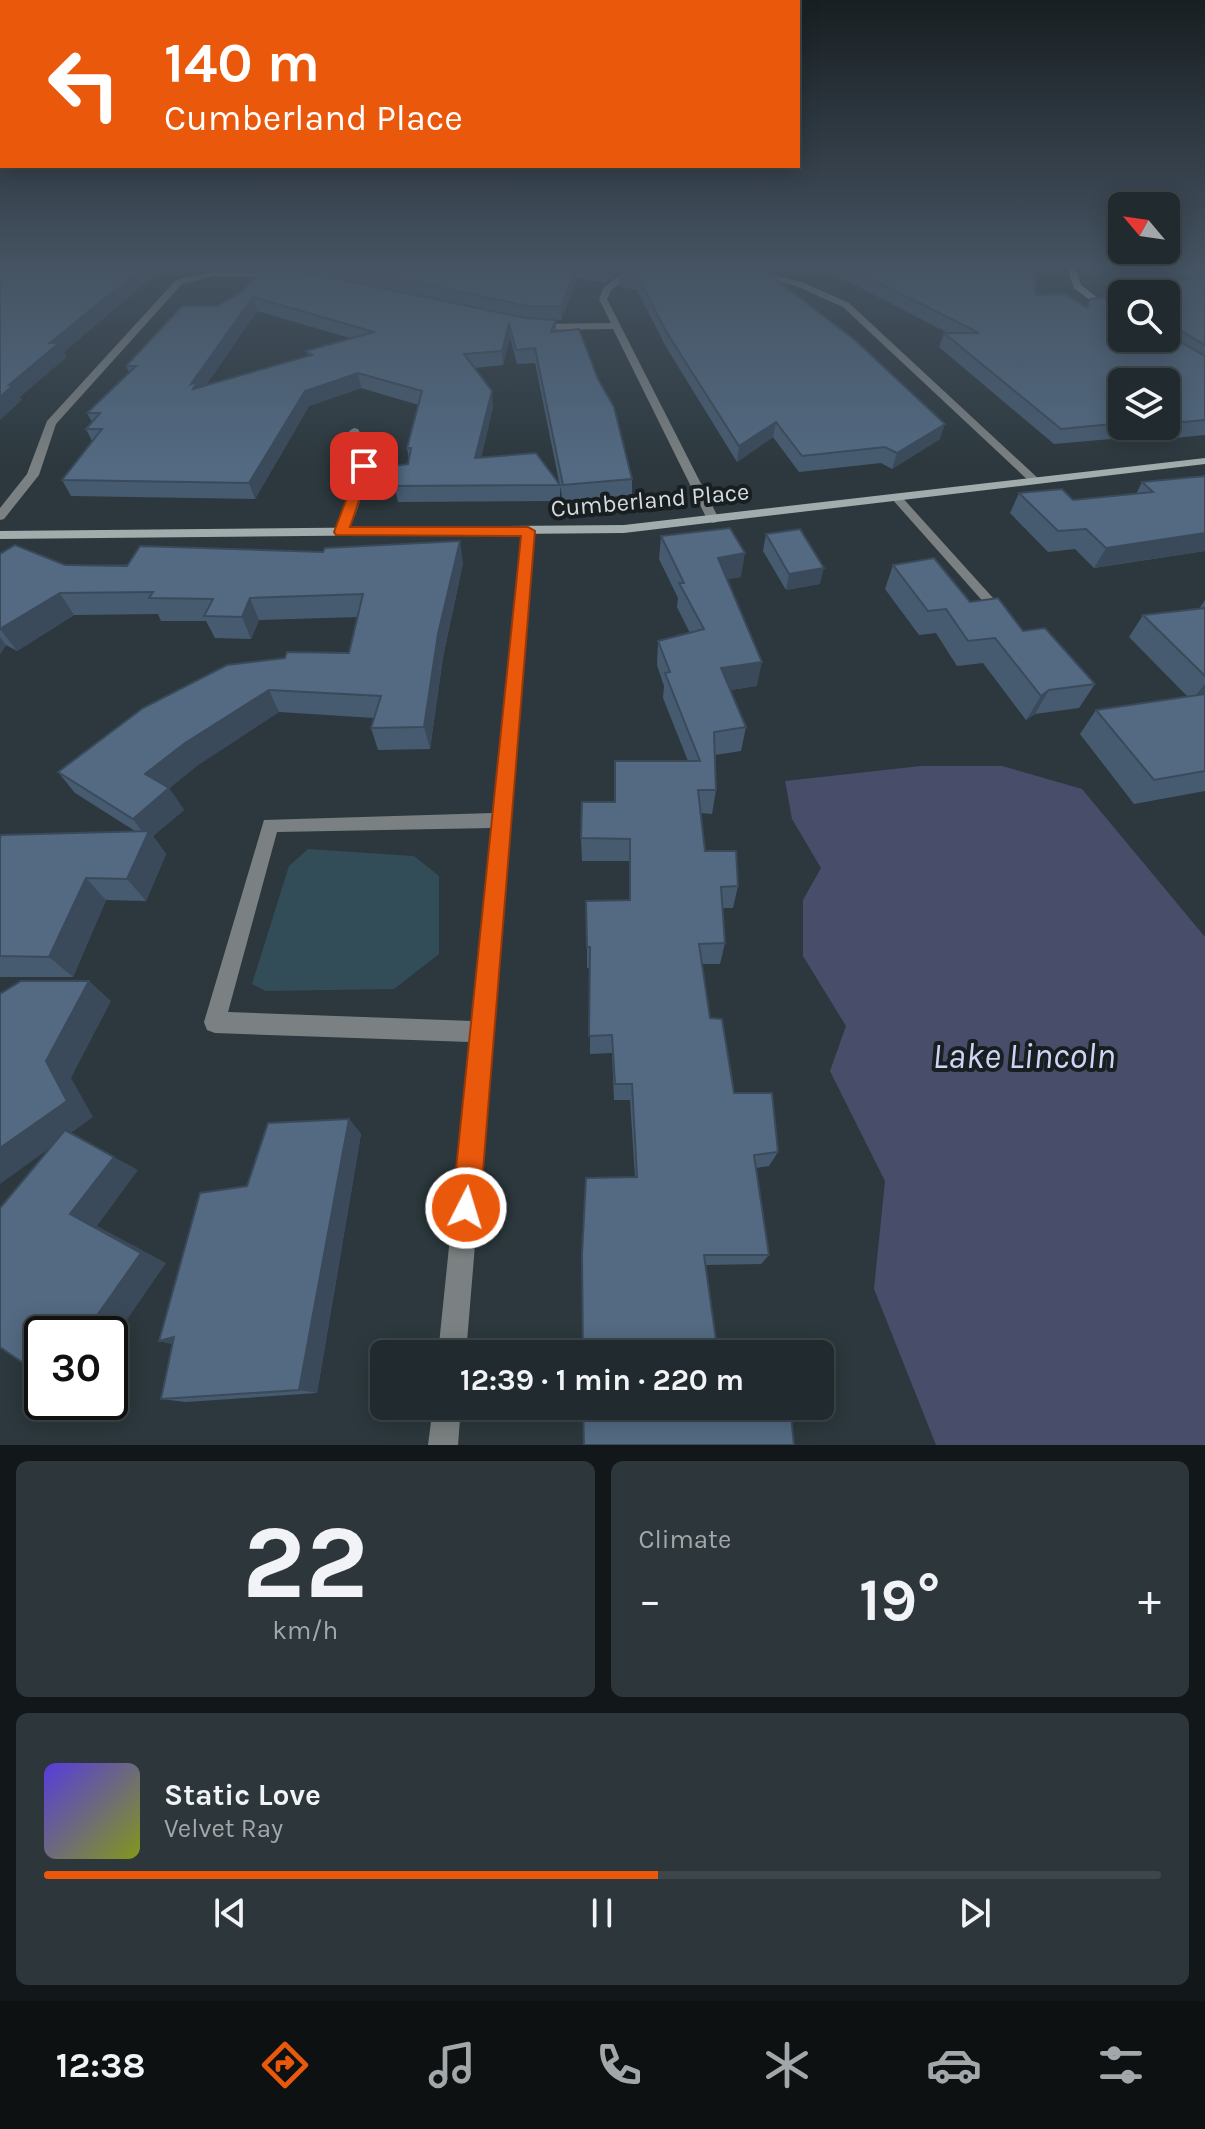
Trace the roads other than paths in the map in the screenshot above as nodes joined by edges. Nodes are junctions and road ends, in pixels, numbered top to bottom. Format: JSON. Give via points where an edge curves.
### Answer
{"nodes":[{"id":1,"x":134,"y":331,"type":"edge"},
{"id":2,"x":617,"y":331,"type":"edge"},
{"id":3,"x":874,"y":331,"type":"edge"},
{"id":4,"x":354,"y":431,"type":"dead end"},
{"id":5,"x":1205,"y":461,"type":"edge"},
{"id":6,"x":1035,"y":481,"type":"junction"},
{"id":7,"x":896,"y":497,"type":"junction"},
{"id":8,"x":0,"y":516,"type":"edge"},
{"id":9,"x":713,"y":519,"type":"junction"},
{"id":10,"x":528,"y":531,"type":"junction"},
{"id":11,"x":341,"y":532,"type":"junction"},
{"id":12,"x":0,"y":535,"type":"edge"},
{"id":13,"x":1004,"y":619,"type":"edge"},
{"id":14,"x":501,"y":820,"type":"junction"},
{"id":15,"x":482,"y":1032,"type":"junction"},
{"id":16,"x":453,"y":1340,"type":"edge"},
{"id":17,"x":446,"y":1420,"type":"edge"},
{"id":18,"x":443,"y":1445,"type":"edge"}],
"edges":[{"from":1,"to":8,"type":"street","via":[[51,423],[33,475]]},
{"from":2,"to":9,"type":"street"},
{"from":3,"to":6,"type":"street"},
{"from":4,"to":11,"type":"street","via":[[363,444],[364,466]]},
{"from":5,"to":6,"type":"street","name":"Cumberland Place"},
{"from":6,"to":7,"type":"street","name":"Cumberland Place"},
{"from":7,"to":9,"type":"street","name":"Cumberland Place"},
{"from":7,"to":13,"type":"lane"},
{"from":9,"to":10,"type":"street","name":"Cumberland Place","via":[[624,529]]},
{"from":10,"to":11,"type":"street","name":"Cumberland Place"},
{"from":10,"to":14,"type":"street"},
{"from":11,"to":12,"type":"street","name":"Cumberland Place"},
{"from":14,"to":15,"type":"street"},
{"from":14,"to":15,"type":"street","via":[[270,825],[215,1022]]},
{"from":15,"to":16,"type":"street"},
{"from":17,"to":18,"type":"street"}]}
